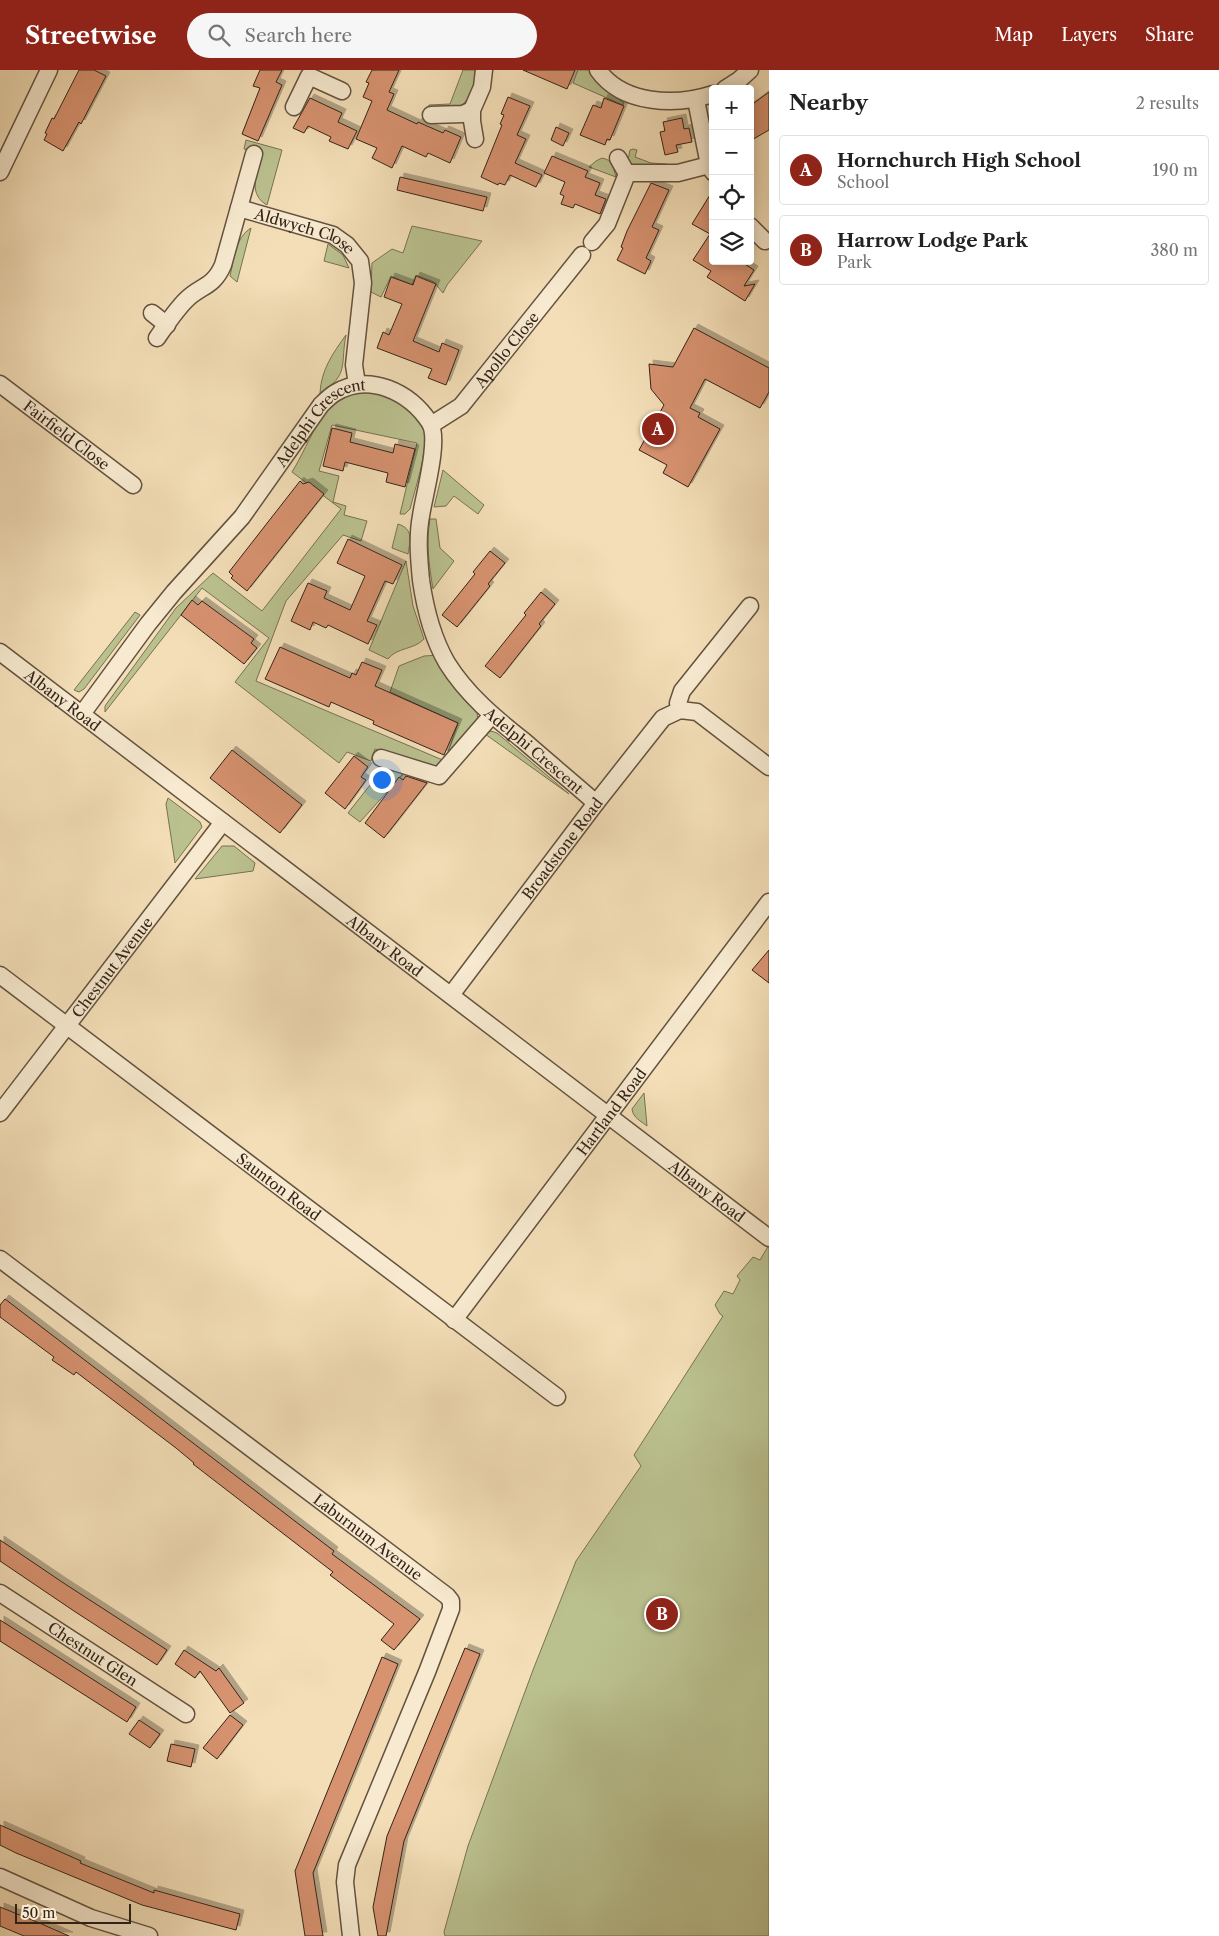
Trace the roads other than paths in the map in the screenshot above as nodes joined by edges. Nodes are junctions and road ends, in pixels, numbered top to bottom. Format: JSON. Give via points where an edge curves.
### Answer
{"nodes":[{"id":1,"x":49,"y":70,"type":"edge"},
{"id":2,"x":484,"y":70,"type":"edge"},
{"id":3,"x":598,"y":70,"type":"edge"},
{"id":4,"x":750,"y":70,"type":"edge"},
{"id":5,"x":326,"y":76,"type":"edge"},
{"id":6,"x":731,"y":85,"type":"edge"},
{"id":7,"x":342,"y":91,"type":"dead end"},
{"id":8,"x":709,"y":95,"type":"edge"},
{"id":9,"x":696,"y":100,"type":"junction"},
{"id":10,"x":294,"y":107,"type":"dead end"},
{"id":11,"x":472,"y":110,"type":"junction"},
{"id":12,"x":430,"y":115,"type":"dead end"},
{"id":13,"x":475,"y":139,"type":"dead end"},
{"id":14,"x":254,"y":154,"type":"dead end"},
{"id":15,"x":618,"y":158,"type":"dead end"},
{"id":16,"x":709,"y":159,"type":"edge"},
{"id":17,"x":709,"y":168,"type":"edge"},
{"id":18,"x":0,"y":172,"type":"edge"},
{"id":19,"x":627,"y":174,"type":"junction"},
{"id":20,"x":239,"y":208,"type":"junction"},
{"id":21,"x":754,"y":230,"type":"edge"},
{"id":22,"x":765,"y":241,"type":"dead end"},
{"id":23,"x":592,"y":242,"type":"dead end"},
{"id":24,"x":573,"y":260,"type":"dead end"},
{"id":25,"x":152,"y":313,"type":"dead end"},
{"id":26,"x":0,"y":384,"type":"edge"},
{"id":27,"x":357,"y":384,"type":"junction"},
{"id":28,"x":431,"y":425,"type":"junction"},
{"id":29,"x":133,"y":485,"type":"dead end"},
{"id":30,"x":750,"y":606,"type":"dead end"},
{"id":31,"x":0,"y":652,"type":"edge"},
{"id":32,"x":680,"y":710,"type":"junction"},
{"id":33,"x":82,"y":714,"type":"junction"},
{"id":34,"x":492,"y":715,"type":"junction"},
{"id":35,"x":381,"y":758,"type":"dead end"},
{"id":36,"x":769,"y":767,"type":"edge"},
{"id":37,"x":596,"y":803,"type":"junction"},
{"id":38,"x":223,"y":822,"type":"junction"},
{"id":39,"x":769,"y":902,"type":"edge"},
{"id":40,"x":0,"y":974,"type":"edge"},
{"id":41,"x":451,"y":995,"type":"junction"},
{"id":42,"x":66,"y":1026,"type":"junction"},
{"id":43,"x":0,"y":1113,"type":"edge"},
{"id":44,"x":609,"y":1116,"type":"junction"},
{"id":45,"x":769,"y":1238,"type":"edge"},
{"id":46,"x":0,"y":1259,"type":"edge"},
{"id":47,"x":454,"y":1320,"type":"junction"},
{"id":48,"x":557,"y":1398,"type":"dead end"},
{"id":49,"x":0,"y":1593,"type":"edge"},
{"id":50,"x":186,"y":1714,"type":"dead end"},
{"id":51,"x":0,"y":1877,"type":"edge"},
{"id":52,"x":149,"y":1936,"type":"edge"},
{"id":53,"x":352,"y":1936,"type":"edge"}],
"edges":[{"from":1,"to":18,"type":"street"},
{"from":2,"to":11,"type":"street","via":[[482,87]]},
{"from":3,"to":9,"type":"street","via":[[617,87],[636,96],[659,101]]},
{"from":4,"to":6,"type":"street"},
{"from":5,"to":7,"type":"street"},
{"from":5,"to":10,"type":"street","via":[[309,76]]},
{"from":8,"to":9,"type":"street"},
{"from":9,"to":16,"type":"street"},
{"from":11,"to":12,"type":"street","via":[[463,114]]},
{"from":11,"to":13,"type":"street"},
{"from":14,"to":20,"type":"street","name":"Aldwych Close"},
{"from":15,"to":19,"type":"street"},
{"from":17,"to":19,"type":"street","via":[[678,173]]},
{"from":19,"to":23,"type":"street","via":[[607,224]]},
{"from":20,"to":25,"type":"street","name":"Aldwych Close","via":[[219,276],[187,299],[162,331]]},
{"from":20,"to":27,"type":"street","name":"Aldwych Close","via":[[333,235],[347,245],[360,262],[363,290],[354,365]]},
{"from":21,"to":22,"type":"street"},
{"from":24,"to":28,"type":"street","name":"Apollo Close","via":[[461,406]]},
{"from":26,"to":29,"type":"street","name":"Fairfield Close"},
{"from":27,"to":28,"type":"street","name":"Adelphi Crescent","via":[[399,393],[415,404]]},
{"from":27,"to":33,"type":"street","name":"Adelphi Crescent","via":[[335,393],[321,405],[242,517],[174,592]]},
{"from":28,"to":34,"type":"street","name":"Adelphi Crescent","via":[[433,452],[418,539],[423,597],[447,662],[468,692]]},
{"from":30,"to":32,"type":"street","via":[[682,691],[678,703]]},
{"from":31,"to":33,"type":"street","name":"Albany Road"},
{"from":32,"to":36,"type":"street","via":[[697,712]]},
{"from":32,"to":37,"type":"street","name":"Broadstone Road","via":[[663,718]]},
{"from":33,"to":38,"type":"street","name":"Albany Road"},
{"from":34,"to":35,"type":"street","via":[[439,776]]},
{"from":34,"to":37,"type":"street","name":"Adelphi Crescent"},
{"from":37,"to":41,"type":"street","name":"Broadstone Road"},
{"from":38,"to":41,"type":"street","name":"Albany Road"},
{"from":38,"to":42,"type":"street","name":"Chestnut Avenue"},
{"from":39,"to":44,"type":"street","name":"Hartland Road"},
{"from":40,"to":42,"type":"street","name":"Saunton Road"},
{"from":41,"to":44,"type":"street","name":"Albany Road"},
{"from":42,"to":43,"type":"street","name":"Chestnut Avenue"},
{"from":42,"to":47,"type":"street","name":"Saunton Road"},
{"from":44,"to":45,"type":"street","name":"Albany Road"},
{"from":44,"to":47,"type":"street","name":"Hartland Road"},
{"from":46,"to":53,"type":"street","name":"Laburnum Avenue","via":[[451,1601],[451,1609],[427,1672],[347,1865],[345,1882]]},
{"from":47,"to":48,"type":"street","name":"Saunton Road"},
{"from":49,"to":50,"type":"street","name":"Chestnut Glen"},
{"from":51,"to":52,"type":"street","via":[[90,1918]]}]}
